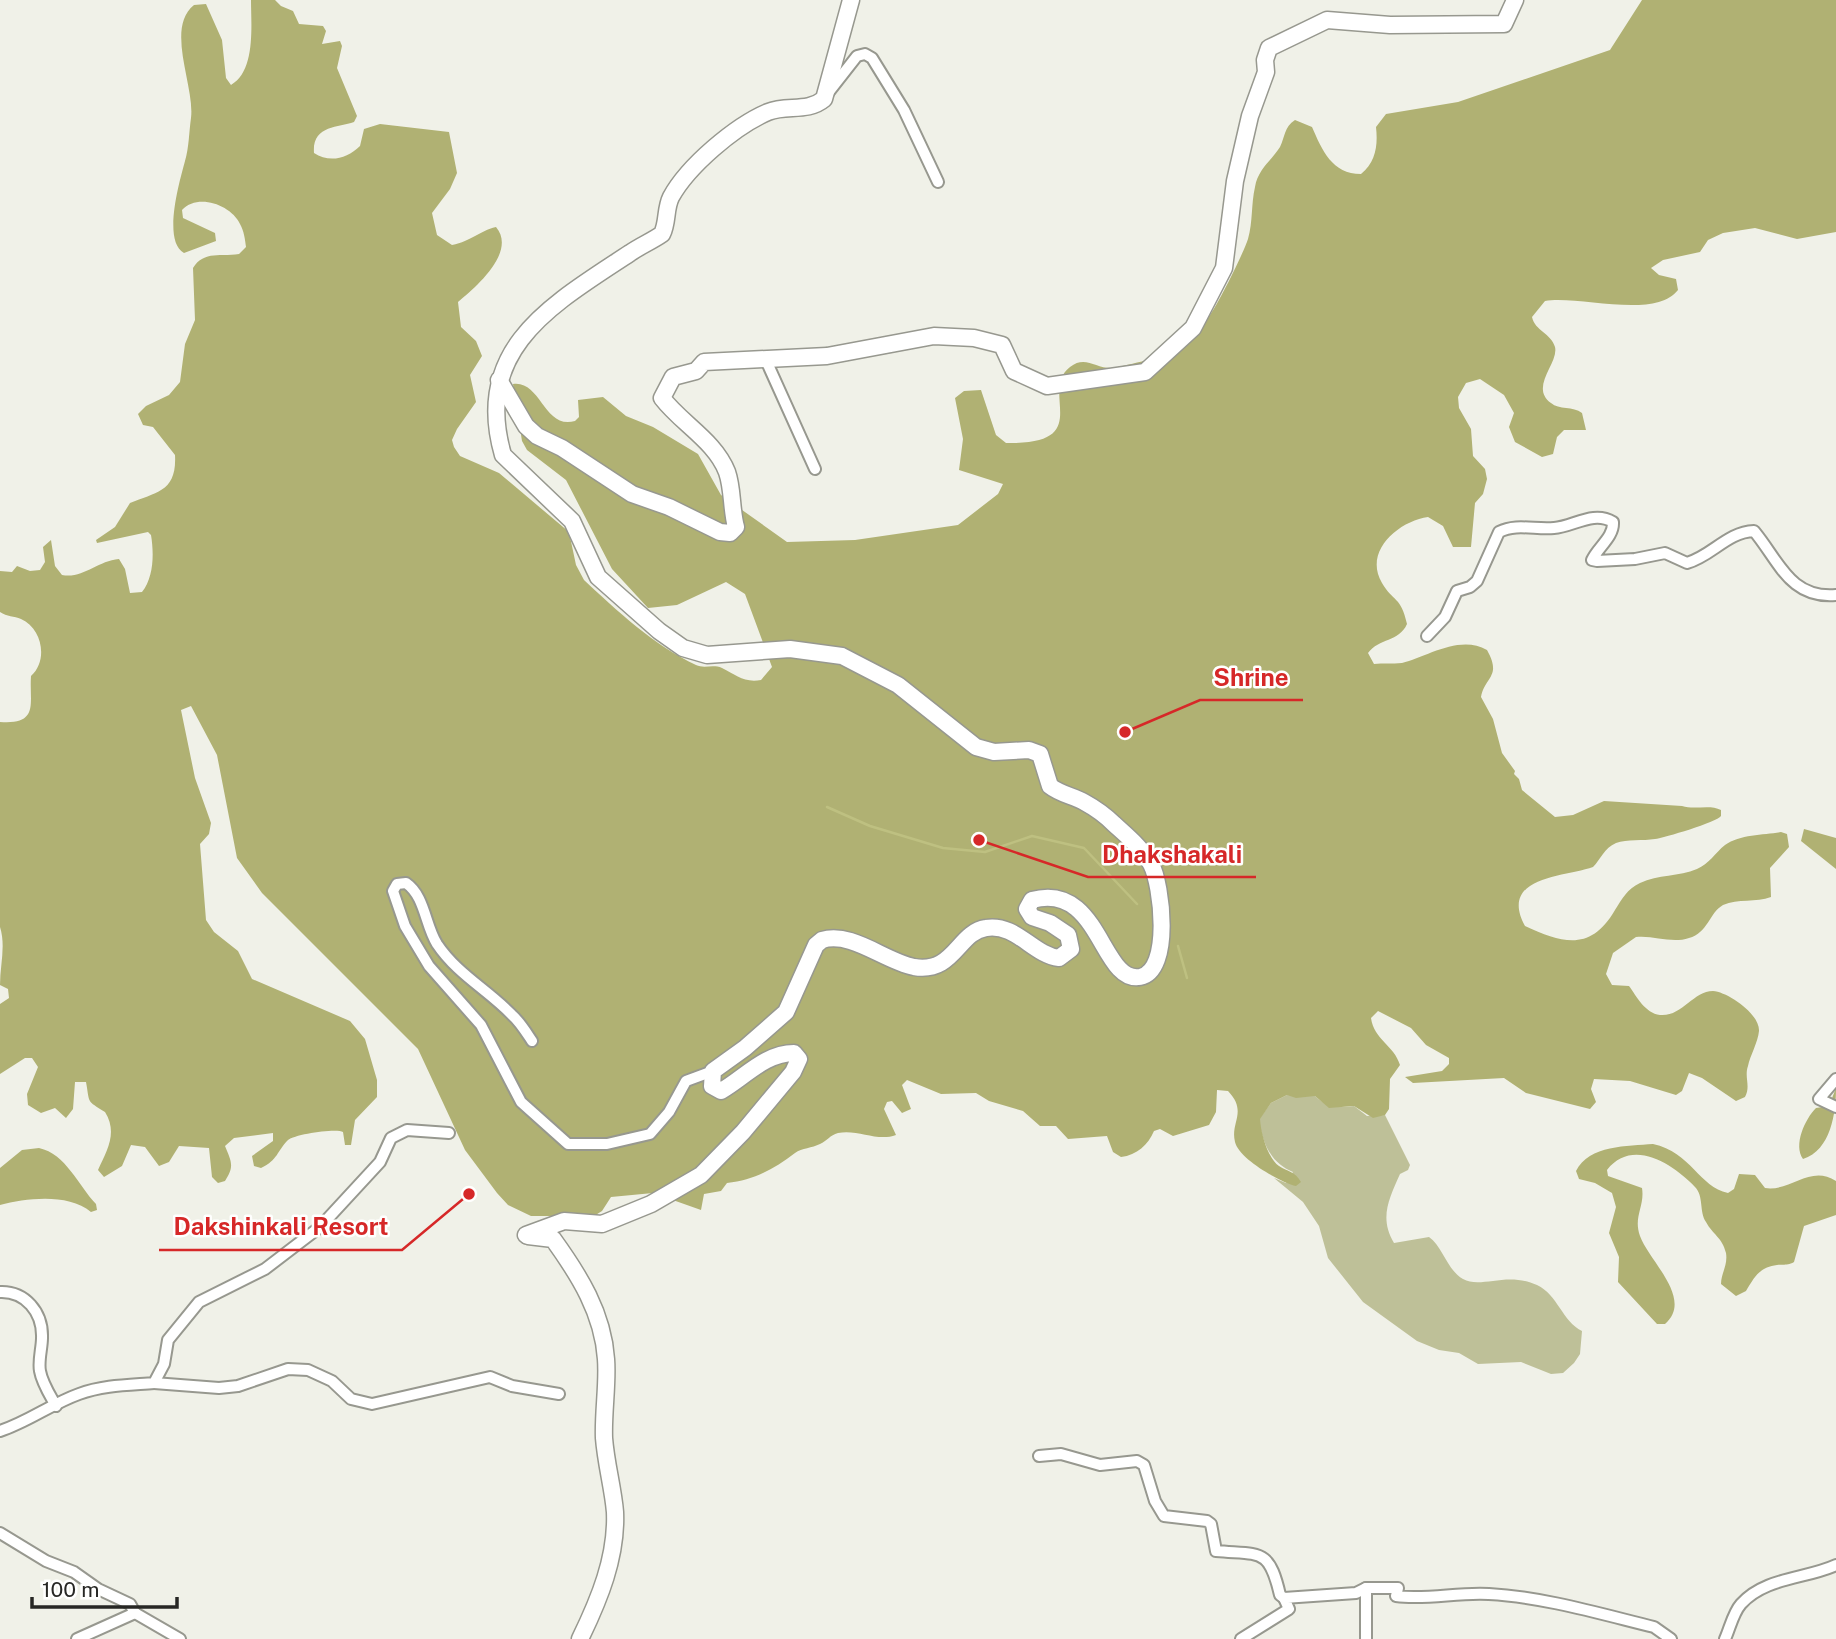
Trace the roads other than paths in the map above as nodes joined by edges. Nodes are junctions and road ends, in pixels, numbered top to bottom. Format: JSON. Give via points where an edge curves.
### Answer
{"nodes":[{"id":1,"x":1515,"y":0,"type":"edge"},
{"id":2,"x":850,"y":1,"type":"edge"},
{"id":3,"x":824,"y":99,"type":"junction"},
{"id":4,"x":938,"y":182,"type":"dead end"},
{"id":5,"x":765,"y":358,"type":"junction"},
{"id":6,"x":498,"y":379,"type":"junction"},
{"id":7,"x":815,"y":469,"type":"dead end"},
{"id":8,"x":1836,"y":595,"type":"edge"},
{"id":9,"x":1427,"y":636,"type":"dead end"},
{"id":10,"x":532,"y":1041,"type":"dead end"},
{"id":11,"x":713,"y":1071,"type":"junction"},
{"id":12,"x":1836,"y":1079,"type":"edge"},
{"id":13,"x":1836,"y":1107,"type":"edge"},
{"id":14,"x":449,"y":1133,"type":"dead end"},
{"id":15,"x":0,"y":1292,"type":"edge"},
{"id":16,"x":154,"y":1383,"type":"junction"},
{"id":17,"x":559,"y":1394,"type":"dead end"},
{"id":18,"x":56,"y":1406,"type":"junction"},
{"id":19,"x":0,"y":1431,"type":"edge"},
{"id":20,"x":1039,"y":1456,"type":"dead end"},
{"id":21,"x":0,"y":1533,"type":"edge"},
{"id":22,"x":1836,"y":1565,"type":"edge"},
{"id":23,"x":1366,"y":1588,"type":"junction"},
{"id":24,"x":1284,"y":1598,"type":"junction"},
{"id":25,"x":135,"y":1614,"type":"junction"},
{"id":26,"x":592,"y":1614,"type":"junction"},
{"id":27,"x":78,"y":1639,"type":"edge"},
{"id":28,"x":180,"y":1639,"type":"edge"},
{"id":29,"x":580,"y":1639,"type":"edge"},
{"id":30,"x":590,"y":1639,"type":"edge"},
{"id":31,"x":1241,"y":1639,"type":"edge"},
{"id":32,"x":1366,"y":1639,"type":"edge"},
{"id":33,"x":1671,"y":1639,"type":"edge"},
{"id":34,"x":1726,"y":1639,"type":"edge"}],
"edges":[{"from":1,"to":5,"type":"main road","via":[[1504,24],[1390,25],[1327,20],[1269,48],[1235,181],[1224,268],[1193,328],[1145,372],[1046,386],[1014,371],[1002,345],[934,336],[827,356]]},
{"from":2,"to":3,"type":"main road"},
{"from":3,"to":4,"type":"street","via":[[856,56],[872,58],[904,110]]},
{"from":3,"to":6,"type":"main road","via":[[815,107],[782,107],[769,112],[724,139],[674,192],[662,234],[553,306],[516,343]]},
{"from":5,"to":6,"type":"main road","via":[[704,362],[696,371],[673,377],[662,398],[715,450],[728,474],[736,527],[730,533],[632,494],[537,436]]},
{"from":5,"to":7,"type":"street"},
{"from":6,"to":11,"type":"main road","via":[[499,441],[506,460],[572,521],[598,577],[669,639],[706,655],[790,649],[859,662],[898,685],[976,747],[1040,754],[1050,786],[1085,802],[1113,823],[1146,856],[1158,883],[1161,938],[1155,964],[1143,976],[1122,972],[1084,914],[1068,902],[1050,898],[1032,900],[1027,909],[1032,917],[1068,935],[1070,949],[1059,958],[1045,955],[1016,934],[990,927],[930,967],[905,964],[846,940],[826,938],[816,945],[786,1012]]},
{"from":8,"to":9,"type":"street","via":[[1810,595],[1794,583],[1754,531],[1741,531],[1687,564],[1665,553],[1597,561],[1592,560],[1593,555],[1609,536],[1613,522],[1583,520],[1559,528],[1517,527],[1499,532],[1477,581],[1457,591],[1445,617]]},
{"from":10,"to":11,"type":"street","via":[[512,1015],[469,980],[437,944],[412,887],[397,884],[393,891],[405,926],[429,966],[481,1025],[521,1102],[568,1144],[607,1144],[650,1134],[686,1082]]},
{"from":11,"to":26,"type":"main road","via":[[712,1086],[721,1091],[741,1074],[782,1055],[794,1053],[799,1059],[743,1132],[697,1178],[602,1224],[560,1222],[526,1235],[553,1239],[581,1277],[604,1340],[603,1417],[614,1537]]},
{"from":12,"to":13,"type":"street","via":[[1819,1099]]},
{"from":14,"to":16,"type":"street","via":[[407,1130],[391,1138],[380,1162],[320,1227],[265,1269],[199,1302],[168,1340],[164,1364]]},
{"from":15,"to":18,"type":"street","via":[[15,1291],[36,1314],[43,1335],[40,1370]]},
{"from":16,"to":17,"type":"street","via":[[219,1388],[288,1369],[309,1370],[332,1381],[351,1399],[372,1404],[490,1377]]},
{"from":16,"to":18,"type":"street","via":[[101,1388]]},
{"from":18,"to":19,"type":"street"},
{"from":20,"to":24,"type":"street","via":[[1061,1454],[1100,1465],[1137,1461],[1144,1465],[1164,1516],[1208,1521],[1216,1551],[1261,1556],[1270,1563],[1279,1595]]},
{"from":21,"to":25,"type":"street","via":[[130,1604]]},
{"from":22,"to":34,"type":"street","via":[[1786,1579],[1753,1595],[1741,1605]]},
{"from":23,"to":24,"type":"street","via":[[1356,1593]]},
{"from":23,"to":32,"type":"street"},
{"from":23,"to":33,"type":"street","via":[[1398,1588],[1396,1596],[1414,1598],[1489,1594],[1532,1599],[1654,1627]]},
{"from":24,"to":31,"type":"street","via":[[1289,1609]]},
{"from":25,"to":27,"type":"street"},
{"from":25,"to":28,"type":"street"},
{"from":26,"to":29,"type":"main road"},
{"from":26,"to":30,"type":"street"}]}
